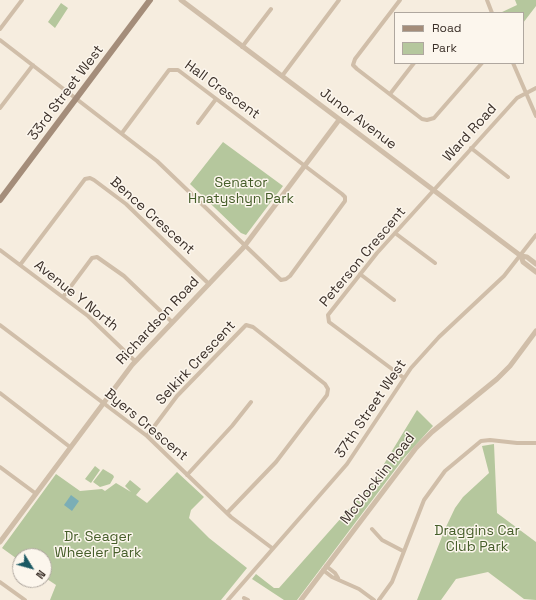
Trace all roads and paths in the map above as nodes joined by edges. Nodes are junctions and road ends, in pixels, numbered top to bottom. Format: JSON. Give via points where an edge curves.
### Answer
{"nodes":[{"id":1,"x":22,"y":0,"type":"edge"},
{"id":2,"x":150,"y":0,"type":"edge"},
{"id":3,"x":181,"y":0,"type":"edge"},
{"id":4,"x":339,"y":0,"type":"edge"},
{"id":5,"x":400,"y":0,"type":"edge"},
{"id":6,"x":486,"y":0,"type":"edge"},
{"id":7,"x":271,"y":9,"type":"dead end"},
{"id":8,"x":492,"y":12,"type":"edge"},
{"id":9,"x":0,"y":29,"type":"edge"},
{"id":10,"x":0,"y":40,"type":"edge"},
{"id":11,"x":242,"y":46,"type":"junction"},
{"id":12,"x":413,"y":64,"type":"edge"},
{"id":13,"x":481,"y":64,"type":"edge"},
{"id":14,"x":513,"y":64,"type":"edge"},
{"id":15,"x":33,"y":65,"type":"junction"},
{"id":16,"x":282,"y":76,"type":"junction"},
{"id":17,"x":536,"y":88,"type":"edge"},
{"id":18,"x":525,"y":93,"type":"junction"},
{"id":19,"x":390,"y":94,"type":"junction"},
{"id":20,"x":76,"y":98,"type":"junction"},
{"id":21,"x":216,"y":99,"type":"junction"},
{"id":22,"x":0,"y":108,"type":"edge"},
{"id":23,"x":536,"y":116,"type":"edge"},
{"id":24,"x":339,"y":120,"type":"junction"},
{"id":25,"x":198,"y":123,"type":"dead end"},
{"id":26,"x":122,"y":133,"type":"junction"},
{"id":27,"x":471,"y":148,"type":"junction"},
{"id":28,"x":305,"y":166,"type":"junction"},
{"id":29,"x":508,"y":177,"type":"dead end"},
{"id":30,"x":433,"y":191,"type":"junction"},
{"id":31,"x":0,"y":200,"type":"edge"},
{"id":32,"x":395,"y":233,"type":"junction"},
{"id":33,"x":536,"y":235,"type":"edge"},
{"id":34,"x":246,"y":245,"type":"junction"},
{"id":35,"x":0,"y":250,"type":"edge"},
{"id":36,"x":520,"y":256,"type":"junction"},
{"id":37,"x":435,"y":263,"type":"dead end"},
{"id":38,"x":536,"y":264,"type":"edge"},
{"id":39,"x":20,"y":265,"type":"junction"},
{"id":40,"x":536,"y":272,"type":"edge"},
{"id":41,"x":360,"y":274,"type":"junction"},
{"id":42,"x":209,"y":284,"type":"junction"},
{"id":43,"x":63,"y":297,"type":"junction"},
{"id":44,"x":394,"y":300,"type":"dead end"},
{"id":45,"x":172,"y":322,"type":"junction"},
{"id":46,"x":0,"y":325,"type":"edge"},
{"id":47,"x":536,"y":331,"type":"edge"},
{"id":48,"x":135,"y":361,"type":"junction"},
{"id":49,"x":404,"y":378,"type":"junction"},
{"id":50,"x":0,"y":393,"type":"edge"},
{"id":51,"x":251,"y":402,"type":"dead end"},
{"id":52,"x":103,"y":403,"type":"junction"},
{"id":53,"x":147,"y":436,"type":"junction"},
{"id":54,"x":536,"y":443,"type":"edge"},
{"id":55,"x":70,"y":447,"type":"junction"},
{"id":56,"x":0,"y":466,"type":"edge"},
{"id":57,"x":188,"y":475,"type":"junction"},
{"id":58,"x":35,"y":493,"type":"junction"},
{"id":59,"x":227,"y":513,"type":"junction"},
{"id":60,"x":372,"y":529,"type":"dead end"},
{"id":61,"x":0,"y":542,"type":"edge"},
{"id":62,"x":272,"y":548,"type":"junction"},
{"id":63,"x":403,"y":551,"type":"junction"},
{"id":64,"x":325,"y":568,"type":"junction"},
{"id":65,"x":0,"y":582,"type":"edge"},
{"id":66,"x":25,"y":600,"type":"edge"},
{"id":67,"x":228,"y":600,"type":"edge"},
{"id":68,"x":301,"y":600,"type":"edge"},
{"id":69,"x":374,"y":600,"type":"edge"},
{"id":70,"x":380,"y":600,"type":"edge"}],
"edges":[{"from":1,"to":9,"type":"street"},
{"from":2,"to":20,"type":"main road","name":"33rd Street West"},
{"from":3,"to":11,"type":"street","name":"Junor Avenue"},
{"from":4,"to":16,"type":"street"},
{"from":5,"to":19,"type":"street","via":[[353,62],[357,69]]},
{"from":6,"to":8,"type":"street"},
{"from":7,"to":11,"type":"street"},
{"from":10,"to":15,"type":"street"},
{"from":11,"to":16,"type":"street","name":"Junor Avenue"},
{"from":12,"to":19,"type":"street"},
{"from":13,"to":19,"type":"street","via":[[430,120],[422,119]]},
{"from":14,"to":18,"type":"street"},
{"from":15,"to":20,"type":"street"},
{"from":15,"to":22,"type":"street"},
{"from":16,"to":24,"type":"street","name":"Junor Avenue"},
{"from":17,"to":18,"type":"street","name":"Ward Road"},
{"from":18,"to":23,"type":"street"},
{"from":18,"to":27,"type":"street","name":"Ward Road","via":[[517,98]]},
{"from":20,"to":26,"type":"street"},
{"from":20,"to":31,"type":"main road","name":"33rd Street West"},
{"from":21,"to":25,"type":"street"},
{"from":21,"to":26,"type":"street","name":"Hall Crescent","via":[[178,70],[171,68]]},
{"from":21,"to":28,"type":"street","name":"Hall Crescent"},
{"from":24,"to":28,"type":"street","name":"Richardson Road"},
{"from":24,"to":30,"type":"street","name":"Junor Avenue"},
{"from":26,"to":34,"type":"street","via":[[161,164]]},
{"from":27,"to":29,"type":"street"},
{"from":27,"to":30,"type":"street","name":"Ward Road"},
{"from":28,"to":34,"type":"street","name":"Richardson Road"},
{"from":28,"to":34,"type":"street","name":"Hall Crescent","via":[[342,194],[346,201],[290,276],[282,280]]},
{"from":30,"to":32,"type":"street","name":"Peterson Crescent"},
{"from":30,"to":36,"type":"street","name":"Junor Avenue"},
{"from":32,"to":37,"type":"street"},
{"from":32,"to":41,"type":"street","name":"Peterson Crescent"},
{"from":33,"to":36,"type":"street","name":"37th Street West"},
{"from":34,"to":42,"type":"street","name":"Richardson Road"},
{"from":35,"to":39,"type":"street","name":"Avenue Y North"},
{"from":36,"to":38,"type":"street","name":"Junor Avenue"},
{"from":36,"to":40,"type":"street","name":"Junor Avenue","via":[[523,262]]},
{"from":36,"to":49,"type":"street","name":"37th Street West","via":[[500,280],[430,346]]},
{"from":39,"to":42,"type":"street","name":"Bence Crescent","via":[[85,179],[90,178],[126,204]]},
{"from":39,"to":43,"type":"street","name":"Avenue Y North"},
{"from":41,"to":44,"type":"street"},
{"from":41,"to":49,"type":"street","name":"Peterson Crescent","via":[[329,312],[327,319]]},
{"from":42,"to":45,"type":"street","name":"Richardson Road"},
{"from":43,"to":45,"type":"street","via":[[92,258],[97,257],[124,276]]},
{"from":43,"to":48,"type":"street","name":"Avenue Y North","via":[[92,319]]},
{"from":45,"to":48,"type":"street","name":"Richardson Road"},
{"from":46,"to":52,"type":"street","name":"Byers Crescent"},
{"from":47,"to":64,"type":"street","name":"McClocklin Road","via":[[500,376],[416,448]]},
{"from":48,"to":52,"type":"street","name":"Richardson Road"},
{"from":49,"to":62,"type":"street","name":"37th Street West","via":[[347,464]]},
{"from":50,"to":55,"type":"street"},
{"from":51,"to":57,"type":"street"},
{"from":52,"to":53,"type":"street","name":"Byers Crescent"},
{"from":52,"to":55,"type":"street","name":"Richardson Road"},
{"from":53,"to":57,"type":"street","name":"Byers Crescent"},
{"from":53,"to":59,"type":"street","name":"Selkirk Crescent","via":[[177,396],[246,325],[253,327],[325,384],[328,389],[326,395],[276,462]]},
{"from":54,"to":63,"type":"street","via":[[484,440],[468,450],[444,471],[428,492]]},
{"from":55,"to":58,"type":"street","name":"Richardson Road"},
{"from":56,"to":58,"type":"street"},
{"from":57,"to":59,"type":"street","name":"Byers Crescent"},
{"from":58,"to":61,"type":"street","name":"Richardson Road"},
{"from":59,"to":62,"type":"street","name":"Byers Crescent"},
{"from":60,"to":63,"type":"street","via":[[382,540]]},
{"from":62,"to":67,"type":"street","name":"37th Street West"},
{"from":63,"to":70,"type":"street","via":[[392,582]]},
{"from":64,"to":68,"type":"street","name":"McClocklin Road"},
{"from":64,"to":69,"type":"street"},
{"from":65,"to":66,"type":"street"}]}
